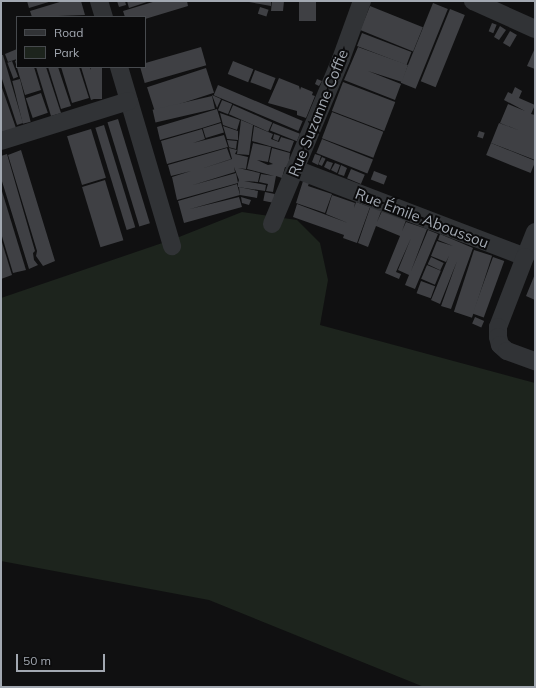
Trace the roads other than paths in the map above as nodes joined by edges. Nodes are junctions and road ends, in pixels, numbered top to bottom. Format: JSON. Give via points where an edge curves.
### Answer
{"nodes":[{"id":1,"x":99,"y":1,"type":"edge"},
{"id":2,"x":362,"y":1,"type":"edge"},
{"id":3,"x":473,"y":1,"type":"edge"},
{"id":4,"x":104,"y":16,"type":"edge"},
{"id":5,"x":535,"y":28,"type":"edge"},
{"id":6,"x":119,"y":68,"type":"edge"},
{"id":7,"x":129,"y":102,"type":"junction"},
{"id":8,"x":1,"y":141,"type":"edge"},
{"id":9,"x":295,"y":169,"type":"junction"},
{"id":10,"x":272,"y":224,"type":"dead end"},
{"id":11,"x":535,"y":232,"type":"edge"},
{"id":12,"x":172,"y":246,"type":"dead end"},
{"id":13,"x":525,"y":257,"type":"junction"},
{"id":14,"x":535,"y":361,"type":"edge"}],
"edges":[{"from":1,"to":4,"type":"street"},
{"from":2,"to":9,"type":"street","name":"Rue Suzanne Coffie"},
{"from":3,"to":5,"type":"street"},
{"from":6,"to":7,"type":"street"},
{"from":7,"to":8,"type":"street"},
{"from":7,"to":12,"type":"street"},
{"from":9,"to":10,"type":"street","name":"Rue Suzanne Coffie"},
{"from":9,"to":13,"type":"street","name":"Rue Émile Aboussou"},
{"from":11,"to":13,"type":"street"},
{"from":13,"to":14,"type":"street","via":[[498,327],[498,337],[500,345],[507,351]]}]}
